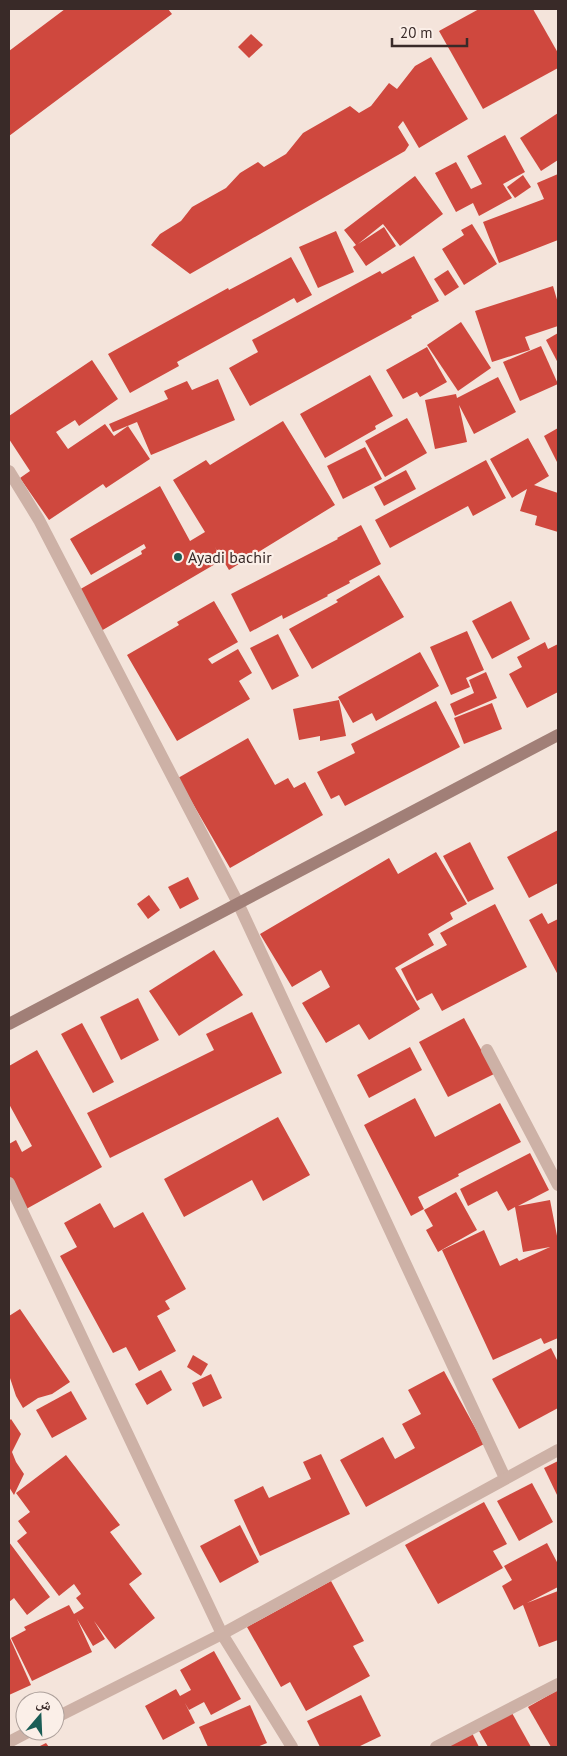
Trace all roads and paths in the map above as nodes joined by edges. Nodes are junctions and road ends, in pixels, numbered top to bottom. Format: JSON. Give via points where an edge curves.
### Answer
{"nodes":[{"id":1,"x":9,"y":471,"type":"edge"},
{"id":2,"x":558,"y":735,"type":"edge"},
{"id":3,"x":238,"y":903,"type":"junction"},
{"id":4,"x":9,"y":1024,"type":"edge"},
{"id":5,"x":487,"y":1050,"type":"dead end"},
{"id":6,"x":9,"y":1183,"type":"edge"},
{"id":7,"x":558,"y":1185,"type":"edge"},
{"id":8,"x":558,"y":1450,"type":"edge"},
{"id":9,"x":505,"y":1478,"type":"junction"},
{"id":10,"x":222,"y":1634,"type":"junction"},
{"id":11,"x":558,"y":1684,"type":"edge"},
{"id":12,"x":65,"y":1713,"type":"edge"},
{"id":13,"x":292,"y":1747,"type":"edge"},
{"id":14,"x":436,"y":1747,"type":"edge"}],
"edges":[{"from":1,"to":3,"type":"street","via":[[39,520]]},
{"from":2,"to":3,"type":"street"},
{"from":3,"to":4,"type":"street"},
{"from":3,"to":9,"type":"street"},
{"from":5,"to":7,"type":"street"},
{"from":6,"to":10,"type":"street"},
{"from":8,"to":9,"type":"street"},
{"from":9,"to":10,"type":"street"},
{"from":10,"to":12,"type":"street"},
{"from":10,"to":13,"type":"street"},
{"from":11,"to":14,"type":"street"}]}
